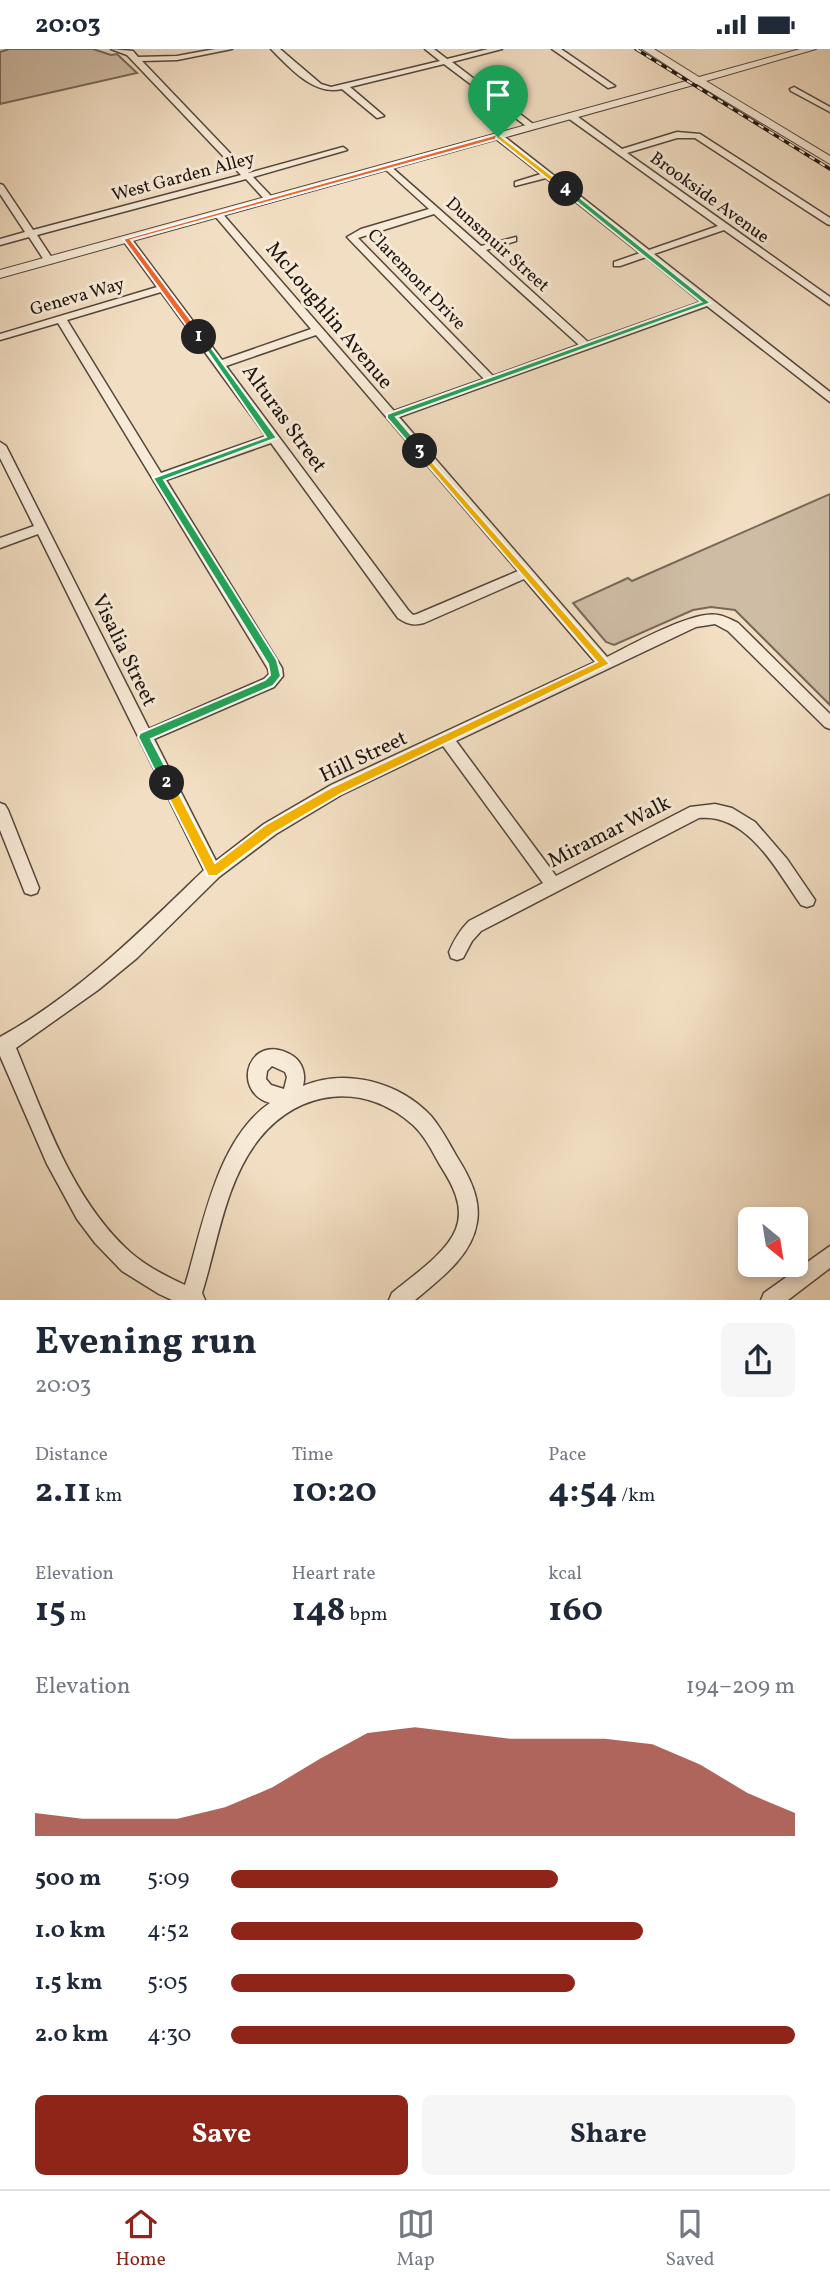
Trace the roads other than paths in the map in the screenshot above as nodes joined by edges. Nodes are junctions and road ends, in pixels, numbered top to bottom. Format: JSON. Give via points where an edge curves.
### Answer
{"nodes":[{"id":1,"x":115,"y":49,"type":"edge"},
{"id":2,"x":204,"y":49,"type":"edge"},
{"id":3,"x":228,"y":49,"type":"edge"},
{"id":4,"x":275,"y":49,"type":"edge"},
{"id":5,"x":429,"y":49,"type":"edge"},
{"id":6,"x":498,"y":49,"type":"edge"},
{"id":7,"x":556,"y":49,"type":"edge"},
{"id":8,"x":647,"y":49,"type":"edge"},
{"id":9,"x":660,"y":49,"type":"edge"},
{"id":10,"x":811,"y":49,"type":"edge"},
{"id":11,"x":132,"y":54,"type":"edge"},
{"id":12,"x":445,"y":62,"type":"junction"},
{"id":13,"x":703,"y":79,"type":"junction"},
{"id":14,"x":611,"y":86,"type":"dead end"},
{"id":15,"x":345,"y":87,"type":"junction"},
{"id":16,"x":793,"y":89,"type":"dead end"},
{"id":17,"x":830,"y":110,"type":"edge"},
{"id":18,"x":380,"y":116,"type":"dead end"},
{"id":19,"x":571,"y":116,"type":"junction"},
{"id":20,"x":533,"y":127,"type":"junction"},
{"id":21,"x":498,"y":137,"type":"junction"},
{"id":22,"x":343,"y":150,"type":"dead end"},
{"id":23,"x":620,"y":152,"type":"junction"},
{"id":24,"x":830,"y":152,"type":"edge"},
{"id":25,"x":830,"y":161,"type":"edge"},
{"id":26,"x":388,"y":167,"type":"junction"},
{"id":27,"x":548,"y":175,"type":"junction"},
{"id":28,"x":249,"y":177,"type":"junction"},
{"id":29,"x":518,"y":184,"type":"dead end"},
{"id":30,"x":0,"y":187,"type":"edge"},
{"id":31,"x":269,"y":199,"type":"junction"},
{"id":32,"x":437,"y":210,"type":"junction"},
{"id":33,"x":218,"y":213,"type":"junction"},
{"id":34,"x":830,"y":222,"type":"edge"},
{"id":35,"x":725,"y":227,"type":"junction"},
{"id":36,"x":32,"y":235,"type":"junction"},
{"id":37,"x":127,"y":239,"type":"junction"},
{"id":38,"x":513,"y":239,"type":"dead end"},
{"id":39,"x":0,"y":242,"type":"edge"},
{"id":40,"x":480,"y":249,"type":"junction"},
{"id":41,"x":645,"y":254,"type":"junction"},
{"id":42,"x":49,"y":261,"type":"junction"},
{"id":43,"x":617,"y":264,"type":"dead end"},
{"id":44,"x":0,"y":274,"type":"edge"},
{"id":45,"x":163,"y":288,"type":"junction"},
{"id":46,"x":830,"y":302,"type":"edge"},
{"id":47,"x":707,"y":303,"type":"junction"},
{"id":48,"x":61,"y":319,"type":"junction"},
{"id":49,"x":317,"y":331,"type":"junction"},
{"id":50,"x":0,"y":337,"type":"edge"},
{"id":51,"x":586,"y":346,"type":"junction"},
{"id":52,"x":219,"y":364,"type":"junction"},
{"id":53,"x":491,"y":380,"type":"junction"},
{"id":54,"x":830,"y":398,"type":"edge"},
{"id":55,"x":390,"y":416,"type":"junction"},
{"id":56,"x":272,"y":438,"type":"junction"},
{"id":57,"x":0,"y":446,"type":"edge"},
{"id":58,"x":158,"y":478,"type":"junction"},
{"id":59,"x":43,"y":528,"type":"junction"},
{"id":60,"x":0,"y":543,"type":"edge"},
{"id":61,"x":526,"y":573,"type":"junction"},
{"id":62,"x":605,"y":664,"type":"junction"},
{"id":63,"x":830,"y":723,"type":"edge"},
{"id":64,"x":144,"y":737,"type":"junction"},
{"id":65,"x":446,"y":739,"type":"junction"},
{"id":66,"x":0,"y":810,"type":"edge"},
{"id":67,"x":213,"y":872,"type":"junction"},
{"id":68,"x":553,"y":884,"type":"junction"},
{"id":69,"x":32,"y":888,"type":"dead end"},
{"id":70,"x":807,"y":901,"type":"dead end"},
{"id":71,"x":457,"y":952,"type":"dead end"},
{"id":72,"x":3,"y":1045,"type":"edge"},
{"id":73,"x":828,"y":1262,"type":"edge"},
{"id":74,"x":192,"y":1299,"type":"edge"},
{"id":75,"x":398,"y":1300,"type":"edge"},
{"id":76,"x":771,"y":1300,"type":"edge"}],
"edges":[{"from":1,"to":11,"type":"street"},
{"from":2,"to":11,"type":"street"},
{"from":3,"to":11,"type":"street","via":[[177,58]]},
{"from":4,"to":15,"type":"street","via":[[318,86]]},
{"from":5,"to":12,"type":"street"},
{"from":6,"to":12,"type":"street"},
{"from":7,"to":14,"type":"street"},
{"from":8,"to":13,"type":"street"},
{"from":9,"to":13,"type":"street"},
{"from":10,"to":13,"type":"street"},
{"from":11,"to":28,"type":"street"},
{"from":12,"to":15,"type":"street"},
{"from":12,"to":20,"type":"street"},
{"from":13,"to":19,"type":"street"},
{"from":13,"to":24,"type":"street"},
{"from":13,"to":25,"type":"street"},
{"from":15,"to":18,"type":"street"},
{"from":16,"to":17,"type":"street"},
{"from":19,"to":20,"type":"street"},
{"from":19,"to":23,"type":"street","name":"Brookside Avenue"},
{"from":20,"to":21,"type":"street"},
{"from":21,"to":26,"type":"street"},
{"from":21,"to":27,"type":"street"},
{"from":22,"to":28,"type":"street","name":"West Garden Alley"},
{"from":23,"to":34,"type":"street","via":[[677,135],[697,135]]},
{"from":23,"to":35,"type":"street","name":"Brookside Avenue"},
{"from":26,"to":31,"type":"street"},
{"from":26,"to":32,"type":"street","name":"Dunsmuir Street"},
{"from":27,"to":29,"type":"street"},
{"from":27,"to":41,"type":"street"},
{"from":28,"to":31,"type":"street"},
{"from":28,"to":36,"type":"street","name":"West Garden Alley"},
{"from":30,"to":36,"type":"street"},
{"from":31,"to":33,"type":"street"},
{"from":32,"to":40,"type":"street","name":"Dunsmuir Street"},
{"from":32,"to":53,"type":"street","name":"Claremont Drive","via":[[352,237]]},
{"from":33,"to":37,"type":"street"},
{"from":33,"to":49,"type":"street","name":"McLoughlin Avenue"},
{"from":35,"to":41,"type":"street"},
{"from":35,"to":46,"type":"street","name":"Brookside Avenue"},
{"from":36,"to":39,"type":"street","name":"West Garden Alley"},
{"from":36,"to":42,"type":"street"},
{"from":37,"to":42,"type":"street"},
{"from":37,"to":45,"type":"street","name":"Alturas Street"},
{"from":38,"to":40,"type":"street"},
{"from":40,"to":51,"type":"street","name":"Dunsmuir Street"},
{"from":41,"to":43,"type":"street"},
{"from":41,"to":47,"type":"street"},
{"from":42,"to":44,"type":"street"},
{"from":45,"to":48,"type":"street","name":"Geneva Way"},
{"from":45,"to":52,"type":"street","name":"Alturas Street"},
{"from":47,"to":51,"type":"street"},
{"from":47,"to":54,"type":"street"},
{"from":48,"to":50,"type":"street","name":"Geneva Way"},
{"from":48,"to":58,"type":"street"},
{"from":49,"to":52,"type":"street"},
{"from":49,"to":55,"type":"street","name":"McLoughlin Avenue"},
{"from":51,"to":53,"type":"street"},
{"from":52,"to":56,"type":"street","name":"Alturas Street"},
{"from":53,"to":55,"type":"street"},
{"from":55,"to":61,"type":"street","name":"McLoughlin Avenue"},
{"from":56,"to":58,"type":"street"},
{"from":56,"to":61,"type":"street","name":"Alturas Street","via":[[397,608],[411,620]]},
{"from":57,"to":59,"type":"street","name":"Visalia Street"},
{"from":58,"to":64,"type":"street","via":[[273,663],[275,676],[269,683]]},
{"from":59,"to":60,"type":"street"},
{"from":59,"to":64,"type":"street","name":"Visalia Street"},
{"from":61,"to":62,"type":"street","name":"McLoughlin Avenue"},
{"from":62,"to":63,"type":"street","name":"Hill Street","via":[[694,622],[716,619],[740,632]]},
{"from":62,"to":65,"type":"street","name":"Hill Street"},
{"from":64,"to":67,"type":"street","name":"Visalia Street"},
{"from":65,"to":67,"type":"street","name":"Hill Street","via":[[312,804]]},
{"from":65,"to":68,"type":"street"},
{"from":66,"to":69,"type":"street"},
{"from":67,"to":72,"type":"street","name":"Hill Street","via":[[131,952]]},
{"from":68,"to":70,"type":"street","name":"Miramar Walk","via":[[679,818],[709,810],[729,814],[750,828]]},
{"from":68,"to":71,"type":"street","name":"Miramar Walk","via":[[475,926]]},
{"from":72,"to":74,"type":"street","via":[[41,1133],[95,1226],[120,1256]]},
{"from":73,"to":76,"type":"street"},
{"from":74,"to":75,"type":"street","via":[[232,1167],[255,1129],[290,1100],[343,1085],[385,1094],[421,1119],[468,1199],[469,1216],[461,1241]]}]}
